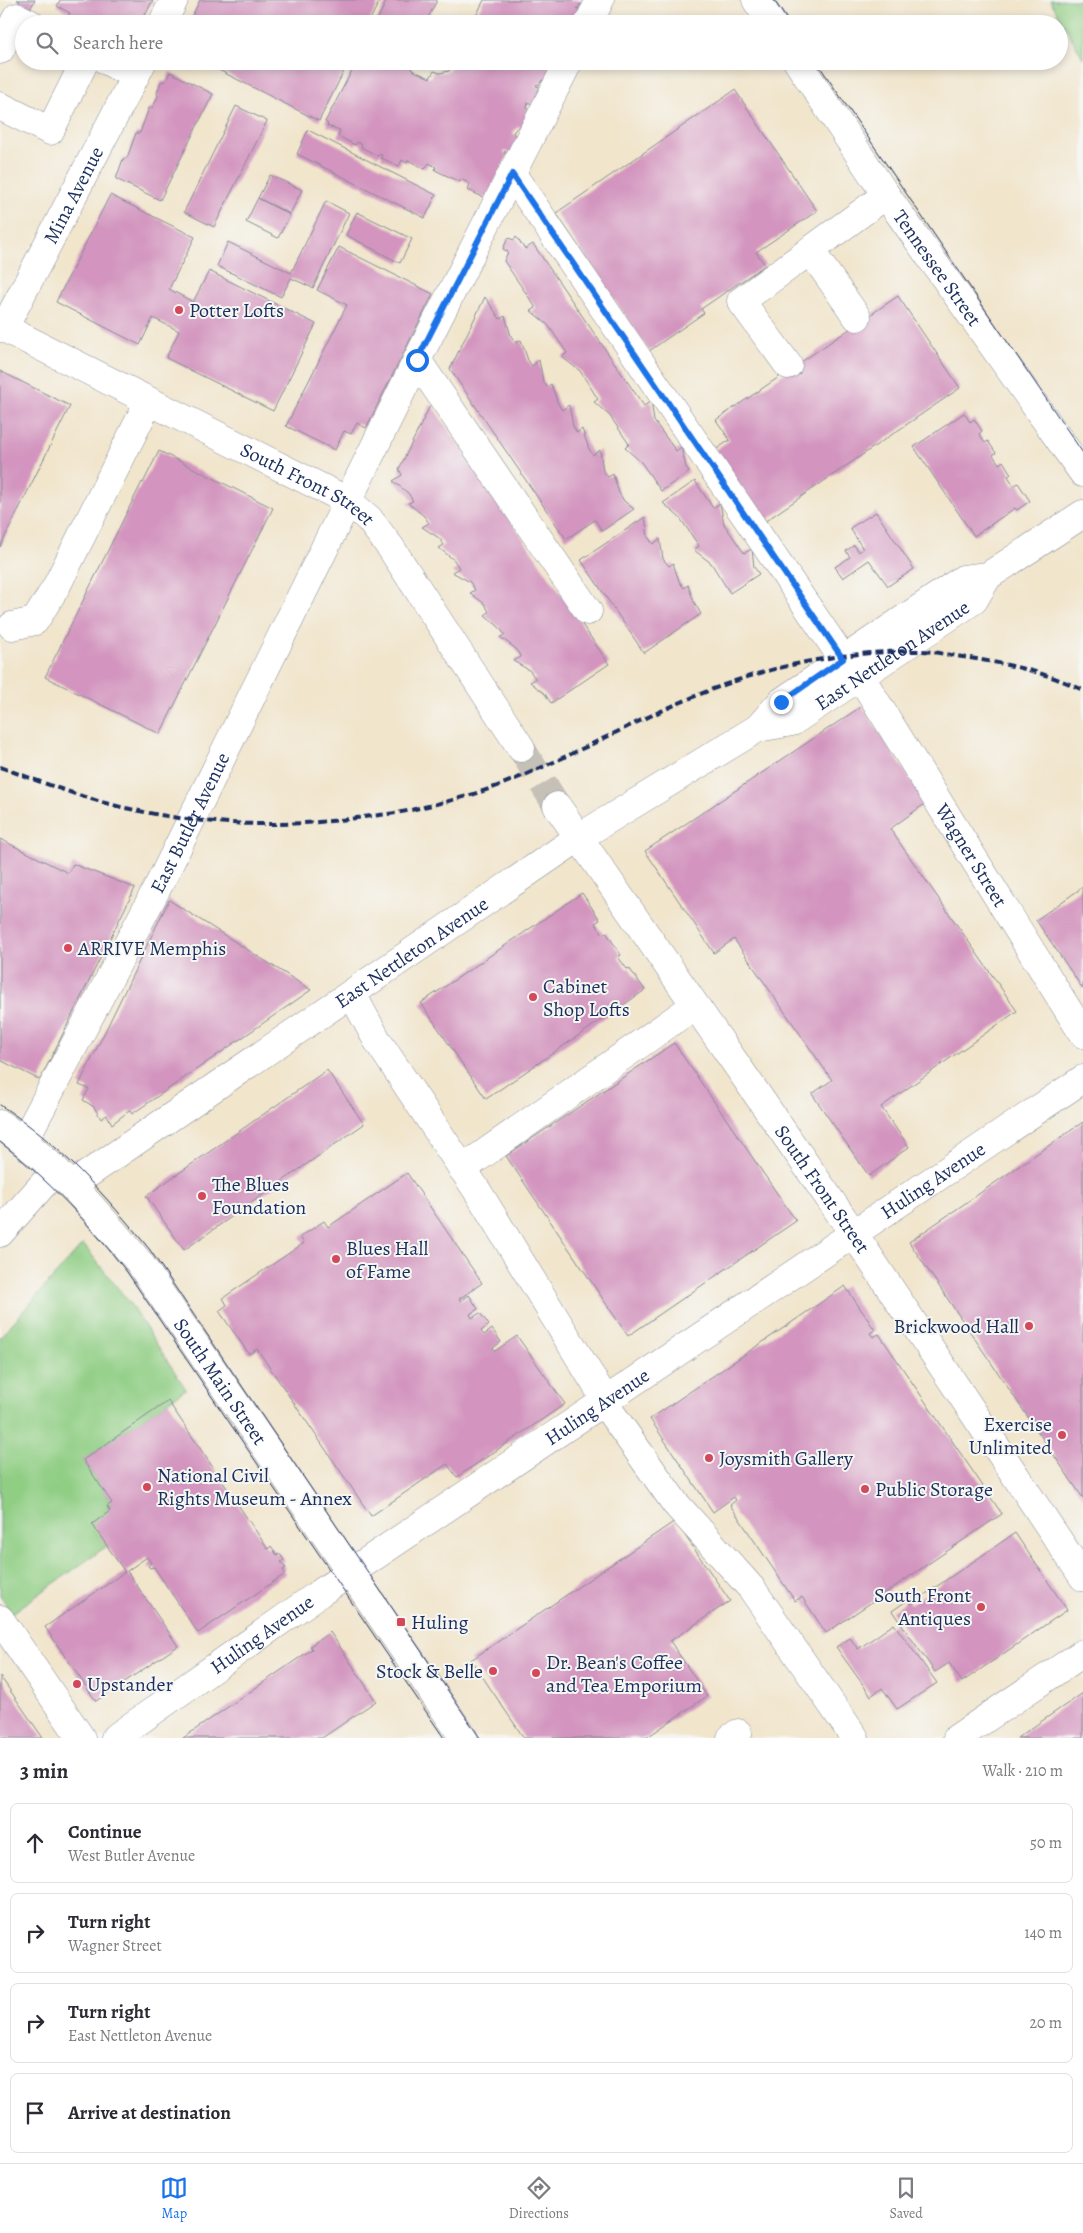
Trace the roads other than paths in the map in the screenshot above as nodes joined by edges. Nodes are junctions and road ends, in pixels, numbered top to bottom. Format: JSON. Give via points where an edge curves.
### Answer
{"nodes":[{"id":1,"x":174,"y":0,"type":"edge"},
{"id":2,"x":600,"y":0,"type":"edge"},
{"id":3,"x":756,"y":0,"type":"edge"},
{"id":4,"x":166,"y":15,"type":"edge"},
{"id":5,"x":592,"y":15,"type":"edge"},
{"id":6,"x":766,"y":15,"type":"edge"},
{"id":7,"x":15,"y":21,"type":"edge"},
{"id":8,"x":0,"y":50,"type":"edge"},
{"id":9,"x":80,"y":70,"type":"edge"},
{"id":10,"x":138,"y":70,"type":"edge"},
{"id":11,"x":564,"y":70,"type":"edge"},
{"id":12,"x":803,"y":70,"type":"edge"},
{"id":13,"x":0,"y":106,"type":"edge"},
{"id":14,"x":512,"y":174,"type":"junction"},
{"id":15,"x":886,"y":195,"type":"junction"},
{"id":16,"x":810,"y":250,"type":"junction"},
{"id":17,"x":857,"y":318,"type":"dead end"},
{"id":18,"x":2,"y":327,"type":"edge"},
{"id":19,"x":417,"y":360,"type":"junction"},
{"id":20,"x":788,"y":365,"type":"dead end"},
{"id":21,"x":149,"y":401,"type":"junction"},
{"id":22,"x":1083,"y":472,"type":"edge"},
{"id":23,"x":348,"y":501,"type":"junction"},
{"id":24,"x":1083,"y":514,"type":"edge"},
{"id":25,"x":588,"y":611,"type":"dead end"},
{"id":26,"x":12,"y":626,"type":"dead end"},
{"id":27,"x":851,"y":668,"type":"junction"},
{"id":28,"x":521,"y":748,"type":"tunnel mouth"},
{"id":29,"x":557,"y":806,"type":"tunnel mouth"},
{"id":30,"x":578,"y":838,"type":"junction"},
{"id":31,"x":352,"y":994,"type":"junction"},
{"id":32,"x":694,"y":1006,"type":"junction"},
{"id":33,"x":1083,"y":1034,"type":"edge"},
{"id":34,"x":1083,"y":1079,"type":"edge"},
{"id":35,"x":0,"y":1124,"type":"edge"},
{"id":36,"x":24,"y":1141,"type":"junction"},
{"id":37,"x":462,"y":1169,"type":"junction"},
{"id":38,"x":65,"y":1178,"type":"junction"},
{"id":39,"x":0,"y":1233,"type":"edge"},
{"id":40,"x":854,"y":1234,"type":"junction"},
{"id":41,"x":605,"y":1402,"type":"junction"},
{"id":42,"x":350,"y":1573,"type":"junction"},
{"id":43,"x":1083,"y":1577,"type":"edge"},
{"id":44,"x":0,"y":1619,"type":"edge"},
{"id":45,"x":1083,"y":1653,"type":"edge"},
{"id":46,"x":80,"y":1738,"type":"edge"},
{"id":47,"x":115,"y":1738,"type":"edge"},
{"id":48,"x":464,"y":1738,"type":"edge"},
{"id":49,"x":856,"y":1738,"type":"edge"},
{"id":50,"x":957,"y":1738,"type":"edge"}],
"edges":[{"from":1,"to":4,"type":"street"},
{"from":2,"to":5,"type":"street"},
{"from":3,"to":6,"type":"street"},
{"from":7,"to":8,"type":"street"},
{"from":9,"to":13,"type":"street","via":[[50,131]]},
{"from":10,"to":18,"type":"street","name":"Mina Avenue"},
{"from":11,"to":14,"type":"street","name":"East Butler Avenue"},
{"from":12,"to":15,"type":"street","name":"Tennessee Street"},
{"from":14,"to":19,"type":"street","name":"East Butler Avenue"},
{"from":14,"to":27,"type":"street","name":"Wagner Street"},
{"from":15,"to":16,"type":"street"},
{"from":15,"to":22,"type":"street","name":"Tennessee Street"},
{"from":16,"to":17,"type":"street"},
{"from":16,"to":20,"type":"street","via":[[741,301]]},
{"from":18,"to":21,"type":"street","name":"South Front Street"},
{"from":19,"to":23,"type":"street","name":"East Butler Avenue"},
{"from":19,"to":25,"type":"street"},
{"from":21,"to":23,"type":"street","name":"South Front Street"},
{"from":21,"to":26,"type":"street","via":[[56,587],[35,621]]},
{"from":23,"to":28,"type":"street","name":"South Front Street","via":[[369,519],[391,548]]},
{"from":23,"to":36,"type":"street","name":"East Butler Avenue","via":[[165,873]]},
{"from":24,"to":27,"type":"street","name":"East Nettleton Avenue","via":[[988,576],[963,579]]},
{"from":27,"to":30,"type":"street","name":"East Nettleton Avenue","via":[[781,702],[758,728]]},
{"from":27,"to":33,"type":"street","name":"Wagner Street"},
{"from":29,"to":30,"type":"street","name":"South Front Street"},
{"from":30,"to":31,"type":"street","name":"East Nettleton Avenue"},
{"from":30,"to":32,"type":"street","name":"South Front Street"},
{"from":31,"to":37,"type":"street","via":[[377,1040]]},
{"from":31,"to":38,"type":"street","name":"East Nettleton Avenue","via":[[85,1176]]},
{"from":32,"to":37,"type":"street"},
{"from":32,"to":40,"type":"street","name":"South Front Street"},
{"from":34,"to":40,"type":"street","name":"Huling Avenue"},
{"from":35,"to":36,"type":"street","name":"South Main Street"},
{"from":36,"to":38,"type":"street","name":"South Main Street"},
{"from":37,"to":41,"type":"street"},
{"from":38,"to":39,"type":"street","name":"East Nettleton Avenue"},
{"from":38,"to":42,"type":"street","name":"South Main Street","via":[[139,1262]]},
{"from":40,"to":41,"type":"street","name":"Huling Avenue"},
{"from":40,"to":43,"type":"street","name":"South Front Street"},
{"from":41,"to":42,"type":"street","name":"Huling Avenue"},
{"from":41,"to":49,"type":"street","via":[[674,1504],[752,1588]]},
{"from":42,"to":47,"type":"street","name":"Huling Avenue"},
{"from":42,"to":48,"type":"street","name":"South Main Street"},
{"from":44,"to":46,"type":"street"},
{"from":45,"to":50,"type":"street"}]}
